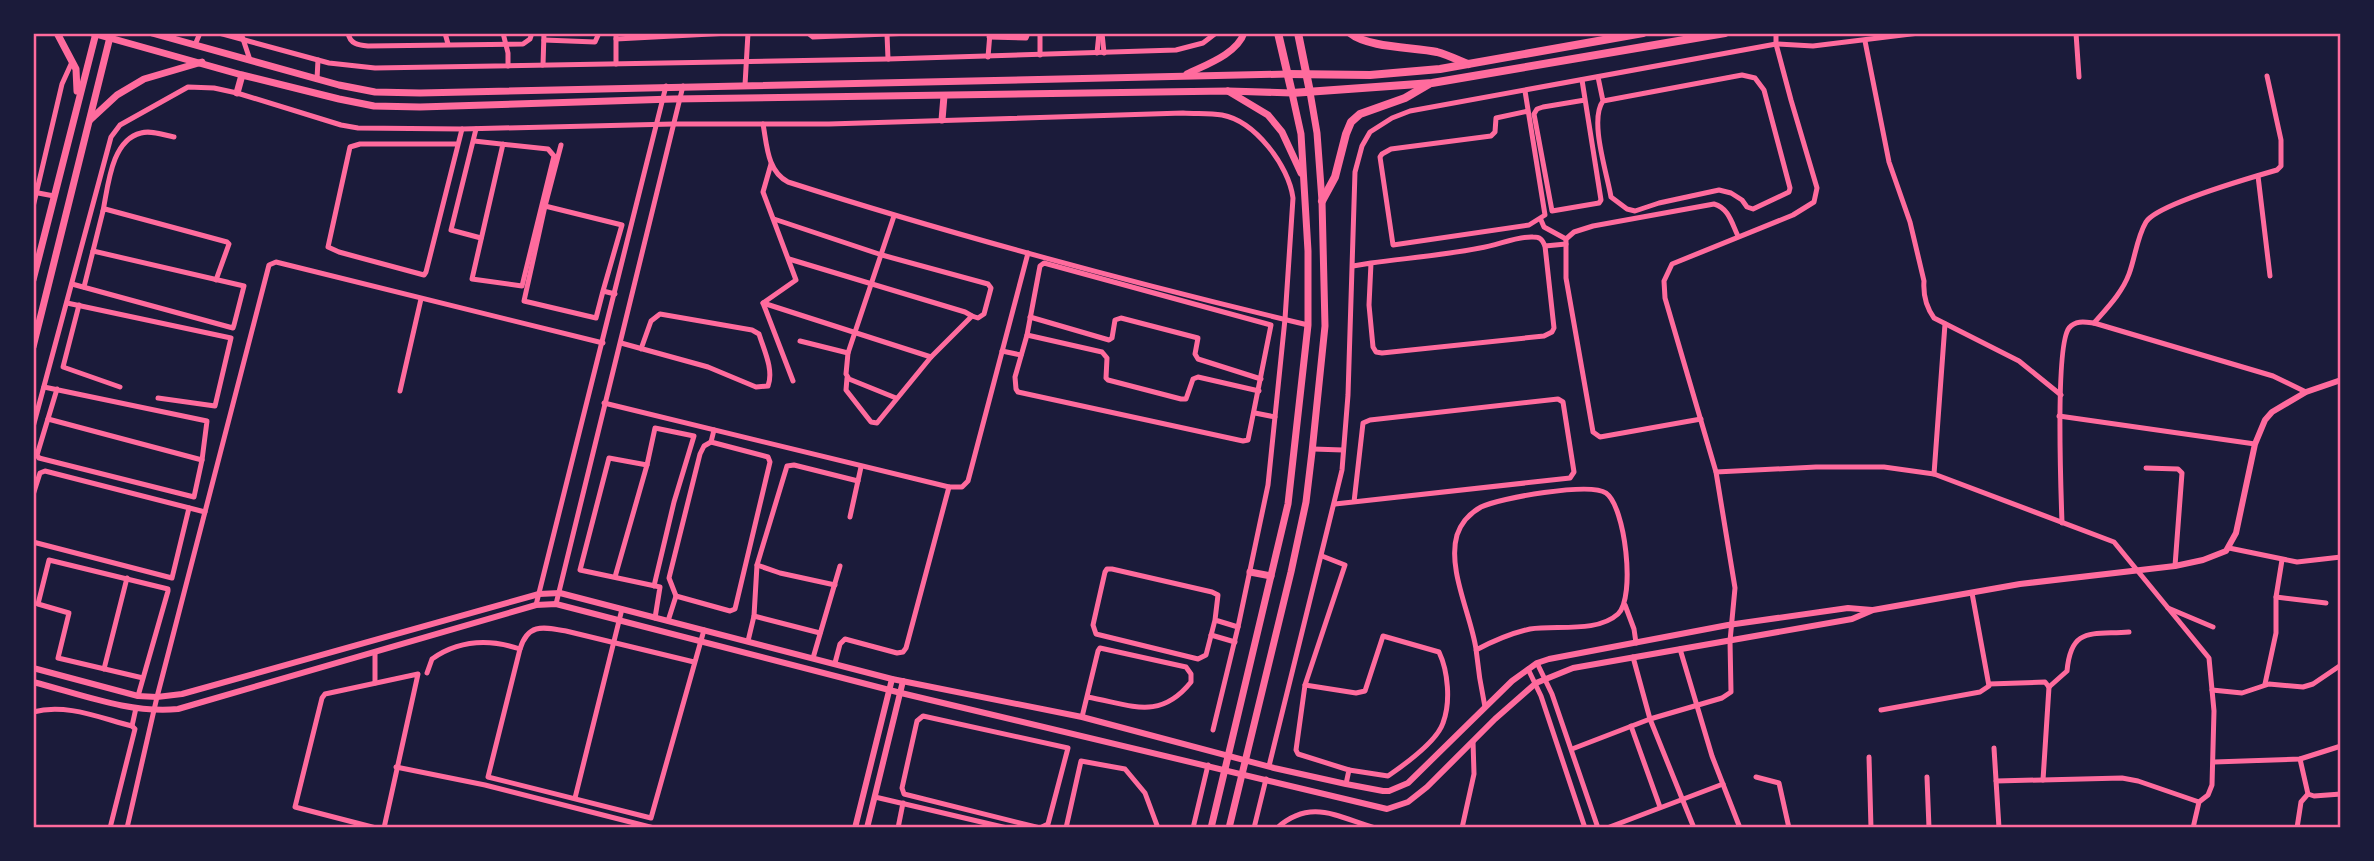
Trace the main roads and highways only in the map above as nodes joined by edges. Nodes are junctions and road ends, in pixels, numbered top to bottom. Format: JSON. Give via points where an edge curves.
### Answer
{"nodes":[{"id":1,"x":57,"y":33,"type":"edge"},
{"id":2,"x":152,"y":33,"type":"edge"},
{"id":3,"x":1244,"y":33,"type":"edge"},
{"id":4,"x":1278,"y":33,"type":"edge"},
{"id":5,"x":1298,"y":33,"type":"edge"},
{"id":6,"x":1350,"y":33,"type":"edge"},
{"id":7,"x":1725,"y":33,"type":"edge"},
{"id":8,"x":94,"y":34,"type":"edge"},
{"id":9,"x":1639,"y":34,"type":"edge"},
{"id":10,"x":111,"y":36,"type":"edge"},
{"id":11,"x":202,"y":62,"type":"junction"},
{"id":12,"x":1469,"y":64,"type":"junction"},
{"id":13,"x":1288,"y":74,"type":"junction"},
{"id":14,"x":1306,"y":74,"type":"junction"},
{"id":15,"x":242,"y":75,"type":"junction"},
{"id":16,"x":1183,"y":76,"type":"junction"},
{"id":17,"x":1432,"y":83,"type":"junction"},
{"id":18,"x":1228,"y":91,"type":"junction"},
{"id":19,"x":1310,"y":92,"type":"junction"},
{"id":20,"x":237,"y":93,"type":"road end"},
{"id":21,"x":1292,"y":93,"type":"junction"},
{"id":22,"x":944,"y":96,"type":"junction"},
{"id":23,"x":78,"y":99,"type":"junction"},
{"id":24,"x":942,"y":120,"type":"road end"},
{"id":25,"x":89,"y":121,"type":"junction"},
{"id":26,"x":1304,"y":177,"type":"junction"},
{"id":27,"x":1322,"y":201,"type":"junction"},
{"id":28,"x":33,"y":280,"type":"edge"},
{"id":29,"x":33,"y":347,"type":"edge"},
{"id":30,"x":1251,"y":572,"type":"road end"},
{"id":31,"x":1270,"y":576,"type":"junction"},
{"id":32,"x":1211,"y":828,"type":"edge"},
{"id":33,"x":1229,"y":828,"type":"edge"}],
"edges":[{"from":1,"to":23,"type":"main road","via":[[76,69]]},
{"from":2,"to":16,"type":"main road","via":[[375,92]]},
{"from":3,"to":16,"type":"main road","via":[[1241,42],[1217,59]]},
{"from":4,"to":13,"type":"main road"},
{"from":5,"to":14,"type":"main road"},
{"from":6,"to":12,"type":"main road","via":[[1382,44],[1437,52]]},
{"from":7,"to":17,"type":"main road"},
{"from":8,"to":10,"type":"main road"},
{"from":8,"to":23,"type":"main road"},
{"from":9,"to":12,"type":"main road"},
{"from":10,"to":11,"type":"main road"},
{"from":10,"to":25,"type":"main road"},
{"from":11,"to":15,"type":"main road"},
{"from":11,"to":25,"type":"main road","via":[[144,79],[117,95]]},
{"from":12,"to":14,"type":"main road","via":[[1370,75]]},
{"from":13,"to":14,"type":"main road"},
{"from":13,"to":16,"type":"main road"},
{"from":13,"to":21,"type":"main road"},
{"from":14,"to":19,"type":"main road"},
{"from":15,"to":20,"type":"main road"},
{"from":15,"to":22,"type":"main road","via":[[374,106]]},
{"from":17,"to":19,"type":"main road"},
{"from":17,"to":27,"type":"main road","via":[[1351,122],[1335,177]]},
{"from":18,"to":21,"type":"main road"},
{"from":18,"to":22,"type":"main road"},
{"from":18,"to":26,"type":"main road","via":[[1269,115]]},
{"from":19,"to":21,"type":"main road"},
{"from":19,"to":27,"type":"main road"},
{"from":21,"to":26,"type":"main road"},
{"from":22,"to":24,"type":"main road"},
{"from":23,"to":28,"type":"main road"},
{"from":25,"to":29,"type":"main road"},
{"from":26,"to":31,"type":"main road","via":[[1308,325],[1288,504]]},
{"from":27,"to":33,"type":"main road","via":[[1325,326],[1306,502]]},
{"from":30,"to":31,"type":"main road"},
{"from":31,"to":32,"type":"main road"}]}
